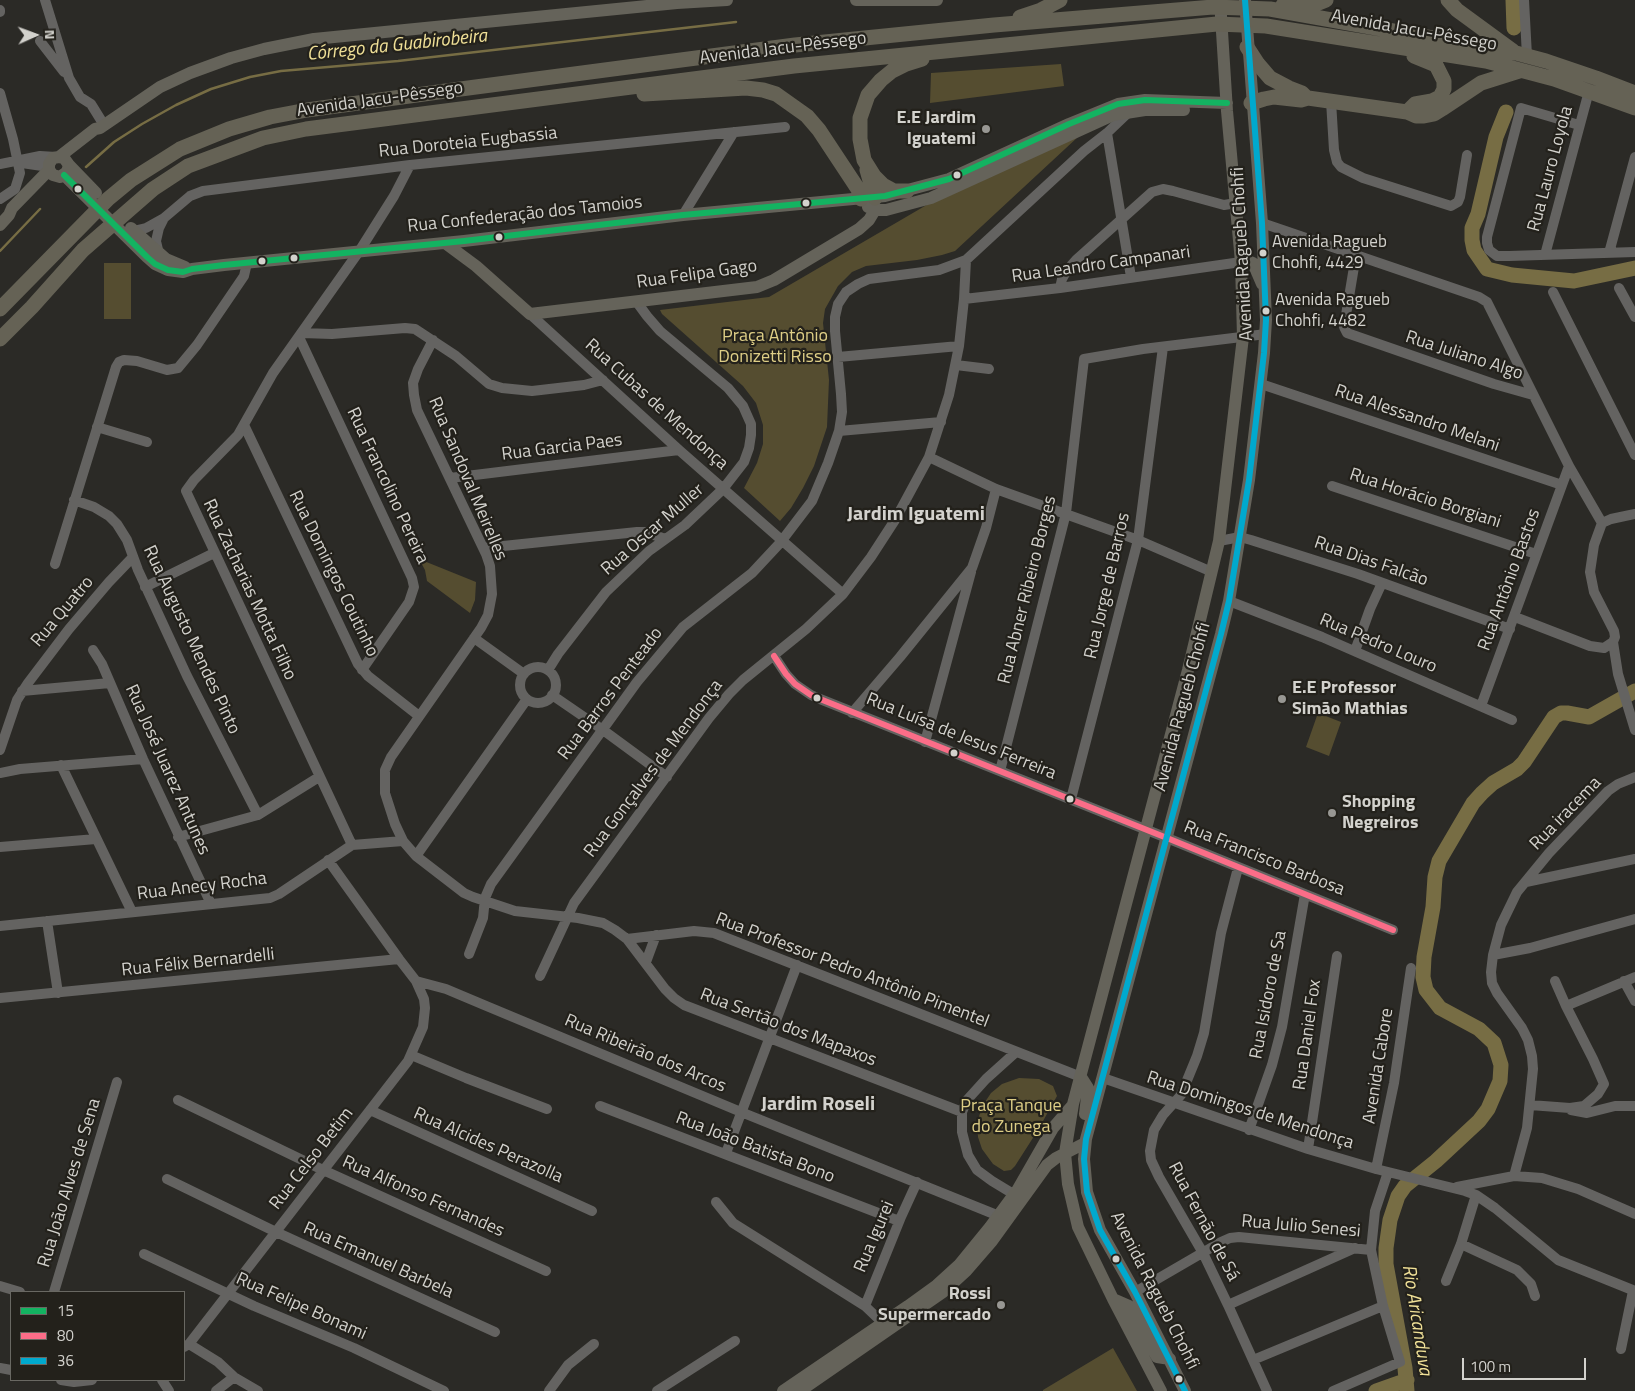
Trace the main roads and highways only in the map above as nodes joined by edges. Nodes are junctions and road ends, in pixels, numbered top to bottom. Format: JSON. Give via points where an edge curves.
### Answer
{"nodes":[{"id":1,"x":727,"y":0,"type":"edge"},
{"id":2,"x":856,"y":0,"type":"edge"},
{"id":3,"x":863,"y":0,"type":"edge"},
{"id":4,"x":932,"y":0,"type":"edge"},
{"id":5,"x":937,"y":0,"type":"edge"},
{"id":6,"x":1060,"y":0,"type":"edge"},
{"id":7,"x":1158,"y":0,"type":"edge"},
{"id":8,"x":1220,"y":0,"type":"edge"},
{"id":9,"x":1245,"y":0,"type":"edge"},
{"id":10,"x":1326,"y":0,"type":"edge"},
{"id":11,"x":1448,"y":0,"type":"edge"},
{"id":12,"x":1194,"y":7,"type":"junction"},
{"id":13,"x":1270,"y":10,"type":"junction"},
{"id":14,"x":994,"y":25,"type":"junction"},
{"id":15,"x":1398,"y":46,"type":"junction"},
{"id":16,"x":1247,"y":47,"type":"junction"},
{"id":17,"x":953,"y":49,"type":"junction"},
{"id":18,"x":1521,"y":54,"type":"junction"},
{"id":19,"x":1520,"y":70,"type":"junction"},
{"id":20,"x":597,"y":90,"type":"junction"},
{"id":21,"x":1635,"y":93,"type":"edge"},
{"id":22,"x":1308,"y":98,"type":"junction"},
{"id":23,"x":1252,"y":103,"type":"junction"},
{"id":24,"x":1227,"y":107,"type":"junction"},
{"id":25,"x":1635,"y":108,"type":"edge"},
{"id":26,"x":1407,"y":112,"type":"junction"},
{"id":27,"x":864,"y":160,"type":"junction"},
{"id":28,"x":58,"y":166,"type":"junction"},
{"id":29,"x":908,"y":191,"type":"junction"},
{"id":30,"x":870,"y":202,"type":"junction"},
{"id":31,"x":0,"y":225,"type":"edge"},
{"id":32,"x":445,"y":243,"type":"junction"},
{"id":33,"x":1241,"y":262,"type":"junction"},
{"id":34,"x":192,"y":269,"type":"junction"},
{"id":35,"x":1265,"y":289,"type":"junction"},
{"id":36,"x":0,"y":309,"type":"edge"},
{"id":37,"x":530,"y":314,"type":"joint"},
{"id":38,"x":0,"y":339,"type":"edge"},
{"id":39,"x":1081,"y":1077,"type":"junction"},
{"id":40,"x":1073,"y":1104,"type":"junction"},
{"id":41,"x":1085,"y":1141,"type":"junction"},
{"id":42,"x":1065,"y":1153,"type":"junction"},
{"id":43,"x":1014,"y":1192,"type":"junction"},
{"id":44,"x":1113,"y":1299,"type":"junction"},
{"id":45,"x":886,"y":1326,"type":"junction"},
{"id":46,"x":1170,"y":1359,"type":"junction"},
{"id":47,"x":782,"y":1391,"type":"edge"},
{"id":48,"x":800,"y":1391,"type":"edge"},
{"id":49,"x":1161,"y":1391,"type":"edge"},
{"id":50,"x":1186,"y":1391,"type":"edge"}],
"edges":[{"from":1,"to":28,"type":"main road","via":[[324,38],[231,58],[160,87],[95,129]]},
{"from":2,"to":3,"type":"main road"},
{"from":3,"to":4,"type":"main road"},
{"from":4,"to":5,"type":"main road"},
{"from":6,"to":14,"type":"highway","via":[[1041,10]]},
{"from":7,"to":12,"type":"highway","via":[[1185,2]]},
{"from":8,"to":24,"type":"main road","name":"Avenida Ragueb Chohfi"},
{"from":9,"to":16,"type":"main road","name":"Avenida Ragueb Chohfi"},
{"from":10,"to":13,"type":"highway"},
{"from":11,"to":18,"type":"highway","via":[[1457,10]]},
{"from":12,"to":13,"type":"highway","name":"Avenida Jacu-Pêssego"},
{"from":12,"to":14,"type":"highway","name":"Avenida Jacu-Pêssego"},
{"from":13,"to":18,"type":"highway","name":"Avenida Jacu-Pêssego"},
{"from":14,"to":36,"type":"highway","name":"Avenida Jacu-Pêssego","via":[[795,46],[270,117],[180,149],[131,180],[108,199]]},
{"from":15,"to":17,"type":"highway","name":"Avenida Jacu-Pêssego","via":[[1266,26],[1217,24]]},
{"from":15,"to":19,"type":"highway","name":"Avenida Jacu-Pêssego"},
{"from":15,"to":26,"type":"highway","via":[[1406,53],[1436,65],[1444,81],[1440,97],[1415,104]]},
{"from":16,"to":22,"type":"highway","via":[[1270,78]]},
{"from":16,"to":23,"type":"main road","name":"Avenida Ragueb Chohfi"},
{"from":17,"to":20,"type":"highway","name":"Avenida Jacu-Pêssego"},
{"from":17,"to":27,"type":"highway","via":[[906,64],[874,87],[860,118]]},
{"from":18,"to":21,"type":"highway","name":"Avenida Jacu-Pêssego"},
{"from":19,"to":25,"type":"highway","name":"Avenida Jacu-Pêssego","via":[[1589,90]]},
{"from":19,"to":26,"type":"highway","via":[[1481,83],[1434,114],[1416,116]]},
{"from":20,"to":30,"type":"highway","via":[[631,94],[746,88],[776,94],[807,116]]},
{"from":20,"to":38,"type":"highway","name":"Avenida Jacu-Pêssego","via":[[306,129],[262,138],[188,166],[153,189],[82,250],[32,308]]},
{"from":22,"to":23,"type":"highway","via":[[1274,98]]},
{"from":22,"to":26,"type":"highway"},
{"from":23,"to":35,"type":"main road","name":"Avenida Ragueb Chohfi"},
{"from":24,"to":29,"type":"main road","name":"Rua Confederação dos Tamoios","via":[[1145,100],[1118,104],[949,179]]},
{"from":24,"to":30,"type":"main road","name":"Rua Confederação dos Tamoios","via":[[1130,112],[1100,120],[931,198],[889,209]]},
{"from":24,"to":33,"type":"main road","name":"Avenida Ragueb Chohfi"},
{"from":27,"to":29,"type":"highway","via":[[883,185],[894,191]]},
{"from":27,"to":30,"type":"highway"},
{"from":28,"to":31,"type":"main road"},
{"from":28,"to":34,"type":"main road","name":"Rua Confederação dos Tamoios","via":[[159,254]]},
{"from":28,"to":34,"type":"main road","name":"Rua Confederação dos Tamoios","via":[[155,264],[168,270],[183,272]]},
{"from":29,"to":30,"type":"main road","name":"Rua Confederação dos Tamoios"},
{"from":30,"to":32,"type":"main road","name":"Rua Confederação dos Tamoios","via":[[683,215]]},
{"from":30,"to":37,"type":"main road","name":"Rua Felipa Gago","via":[[869,220],[859,229],[757,287]]},
{"from":32,"to":34,"type":"main road","name":"Rua Confederação dos Tamoios"},
{"from":32,"to":37,"type":"main road","name":"Rua Cubas de Mendonça"},
{"from":33,"to":35,"type":"main road","via":[[1253,263]]},
{"from":33,"to":39,"type":"main road","name":"Avenida Ragueb Chohfi","via":[[1243,337],[1219,541]]},
{"from":35,"to":41,"type":"main road","name":"Avenida Ragueb Chohfi","via":[[1266,334],[1261,384],[1249,480],[1228,601]]},
{"from":39,"to":40,"type":"main road","name":"Avenida Ragueb Chohfi"},
{"from":39,"to":41,"type":"main road","via":[[1089,1094],[1083,1126]]},
{"from":40,"to":42,"type":"main road","name":"Avenida Ragueb Chohfi"},
{"from":40,"to":43,"type":"main road"},
{"from":41,"to":42,"type":"main road"},
{"from":41,"to":46,"type":"main road","name":"Avenida Ragueb Chohfi","via":[[1087,1192],[1100,1230]]},
{"from":42,"to":43,"type":"main road"},
{"from":42,"to":44,"type":"main road","name":"Avenida Ragueb Chohfi","via":[[1078,1227]]},
{"from":43,"to":45,"type":"main road","via":[[960,1265]]},
{"from":43,"to":45,"type":"main road","via":[[992,1241],[966,1271],[943,1292]]},
{"from":44,"to":46,"type":"main road","via":[[1129,1306],[1157,1357]]},
{"from":44,"to":49,"type":"main road","name":"Avenida Ragueb Chohfi"},
{"from":45,"to":47,"type":"main road"},
{"from":45,"to":48,"type":"main road"},
{"from":46,"to":50,"type":"main road","name":"Avenida Ragueb Chohfi"}]}
